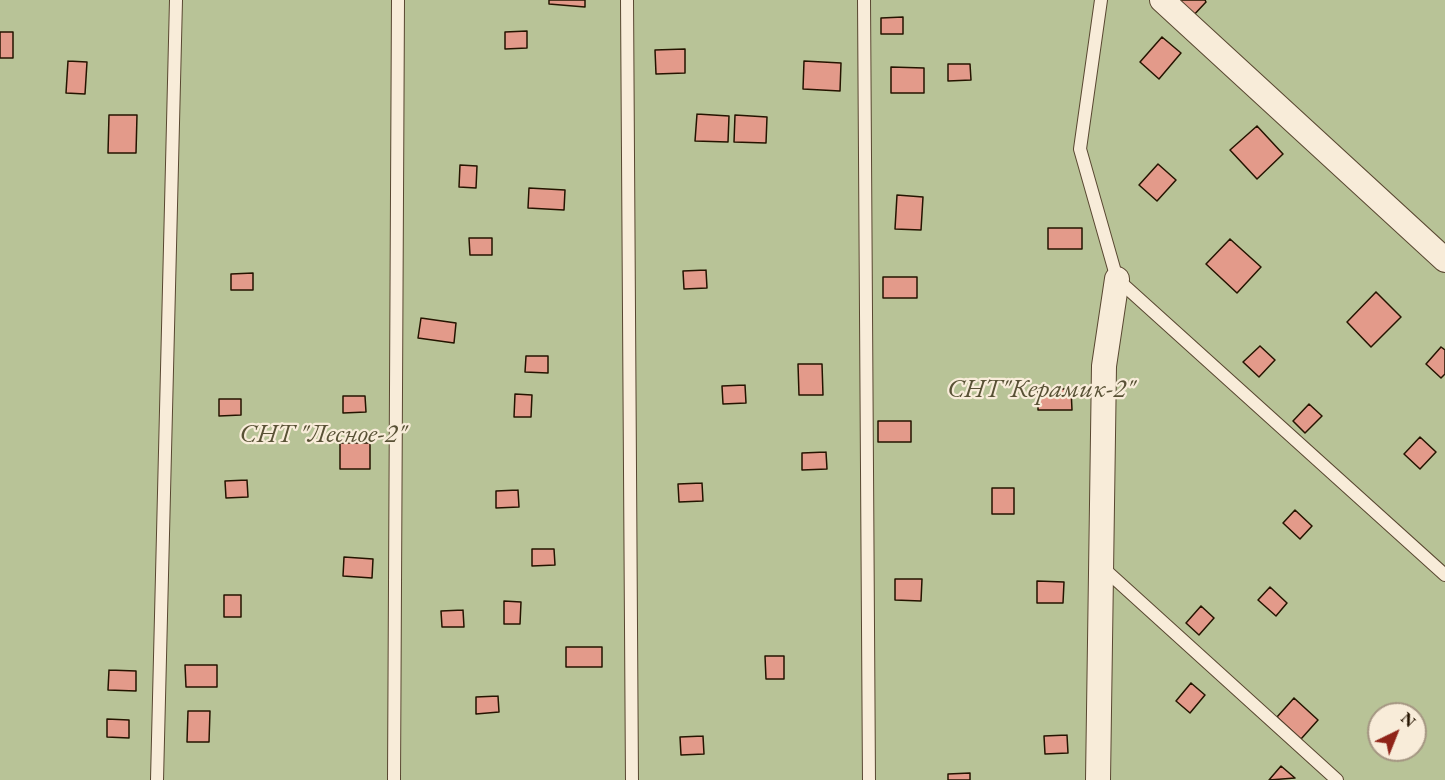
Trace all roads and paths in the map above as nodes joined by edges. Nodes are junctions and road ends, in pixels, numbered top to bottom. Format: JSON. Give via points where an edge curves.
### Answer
{"nodes":[{"id":1,"x":176,"y":0,"type":"edge"},
{"id":2,"x":398,"y":0,"type":"edge"},
{"id":3,"x":627,"y":0,"type":"edge"},
{"id":4,"x":864,"y":0,"type":"edge"},
{"id":5,"x":1101,"y":0,"type":"edge"},
{"id":6,"x":1162,"y":0,"type":"edge"},
{"id":7,"x":1445,"y":260,"type":"edge"},
{"id":8,"x":1117,"y":279,"type":"junction"},
{"id":9,"x":1100,"y":565,"type":"junction"},
{"id":10,"x":1445,"y":575,"type":"edge"},
{"id":11,"x":157,"y":780,"type":"edge"},
{"id":12,"x":394,"y":780,"type":"edge"},
{"id":13,"x":632,"y":780,"type":"edge"},
{"id":14,"x":868,"y":780,"type":"edge"},
{"id":15,"x":1098,"y":780,"type":"edge"},
{"id":16,"x":1337,"y":780,"type":"edge"}],
"edges":[{"from":1,"to":11,"type":"lane"},
{"from":2,"to":12,"type":"lane"},
{"from":3,"to":13,"type":"lane"},
{"from":4,"to":14,"type":"lane"},
{"from":5,"to":8,"type":"lane","via":[[1080,148]]},
{"from":6,"to":7,"type":"street"},
{"from":8,"to":9,"type":"street","via":[[1104,366]]},
{"from":8,"to":10,"type":"lane"},
{"from":9,"to":15,"type":"street"},
{"from":9,"to":16,"type":"lane"}]}
